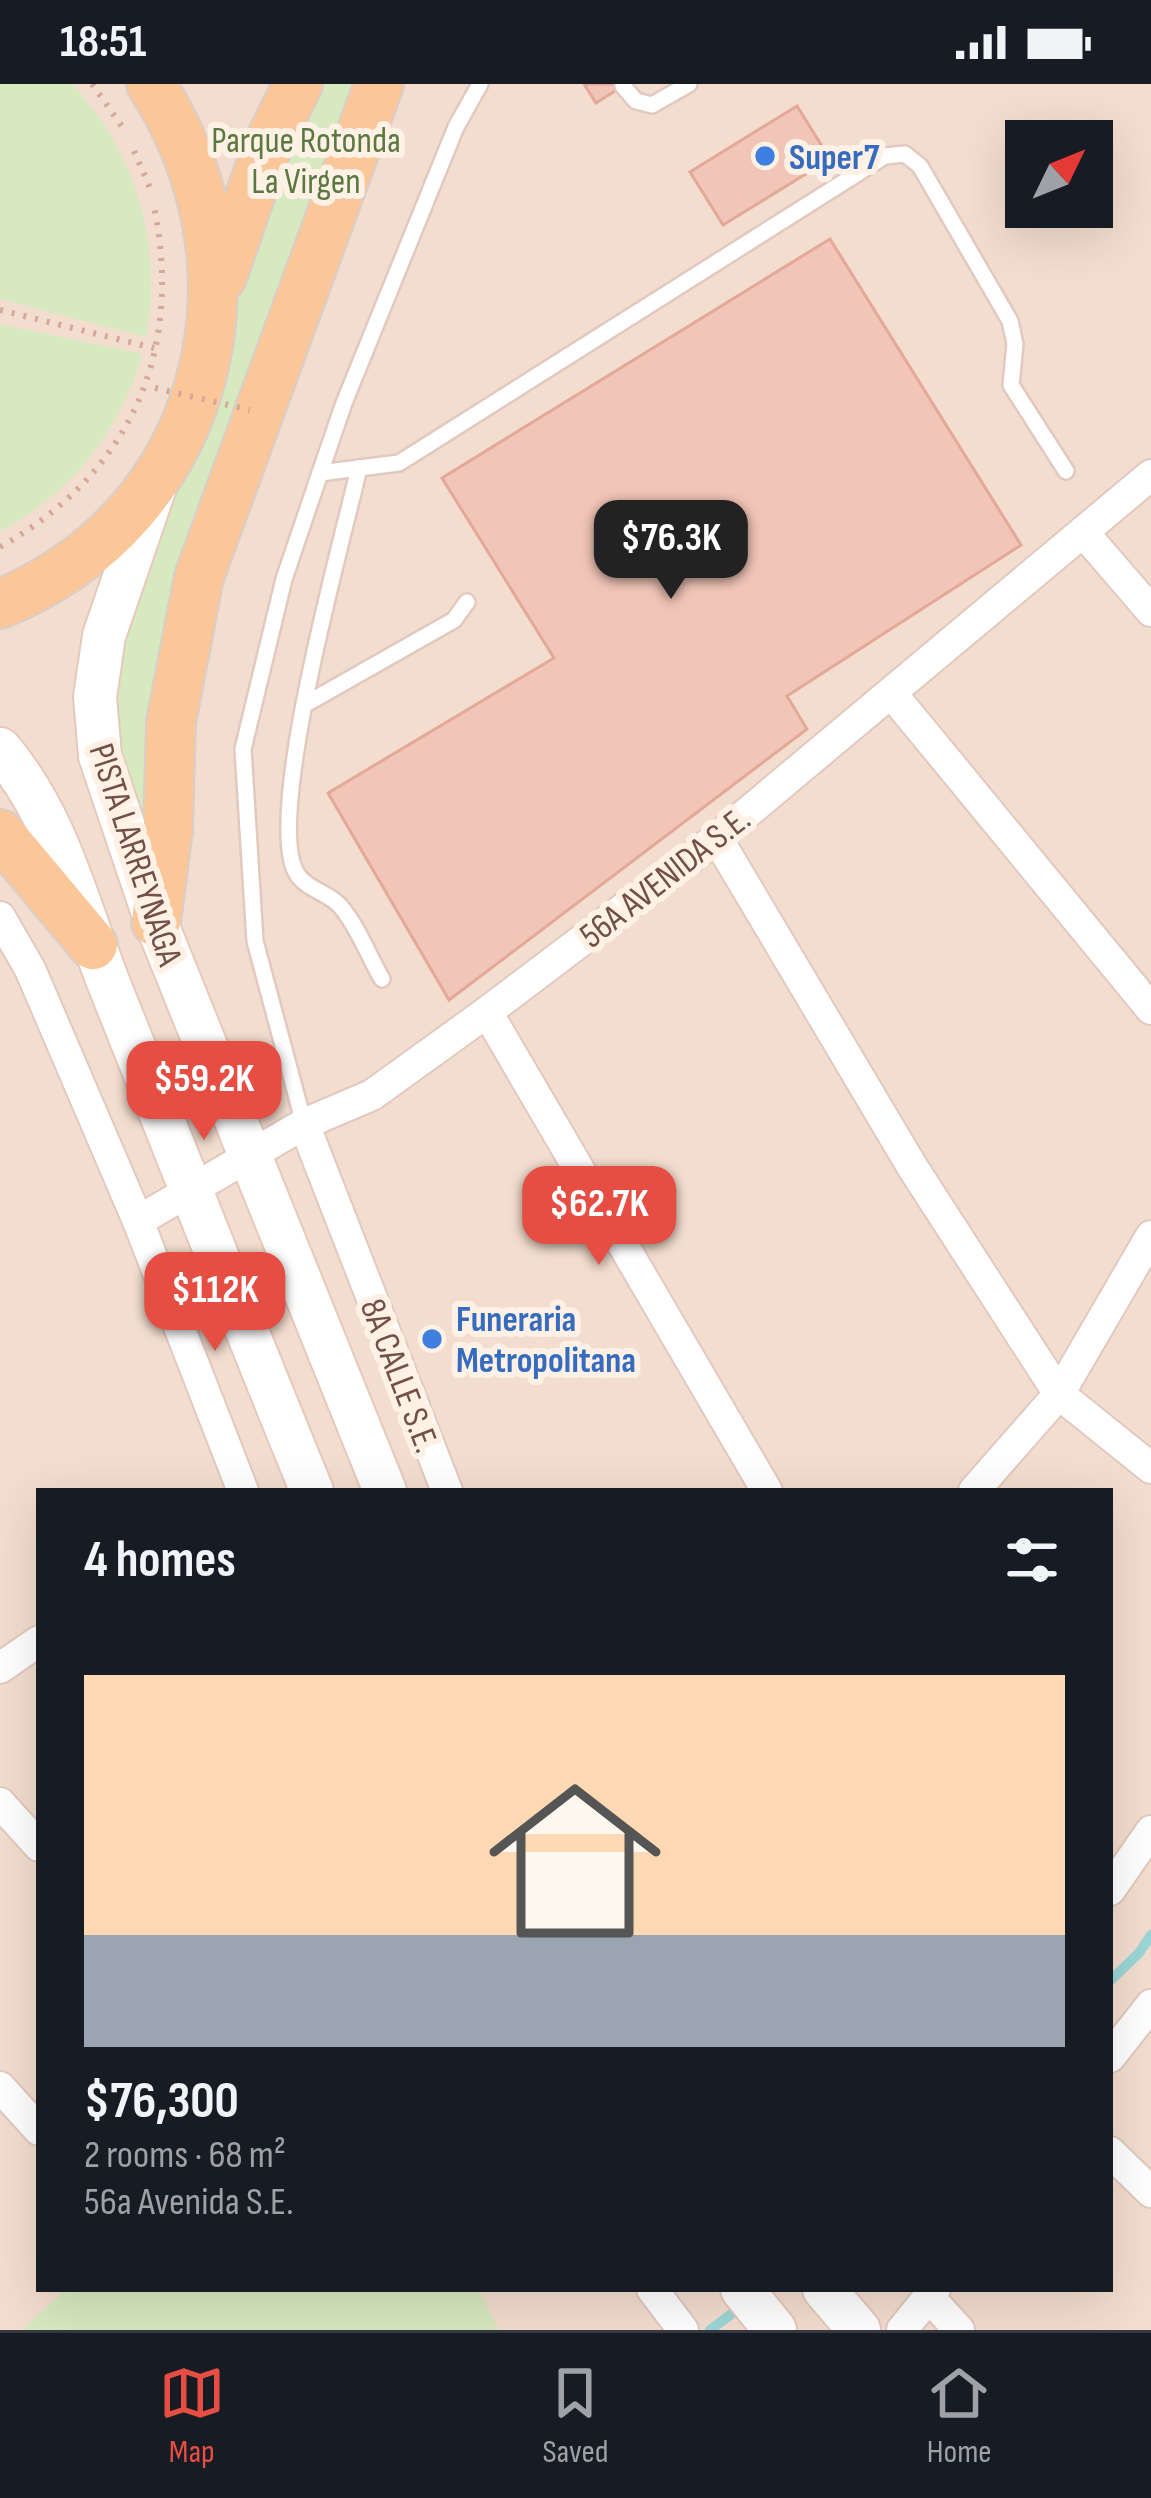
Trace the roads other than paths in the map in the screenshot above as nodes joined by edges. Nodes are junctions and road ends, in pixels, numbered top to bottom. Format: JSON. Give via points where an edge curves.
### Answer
{"nodes":[{"id":1,"x":151,"y":84,"type":"edge"},
{"id":2,"x":298,"y":84,"type":"edge"},
{"id":3,"x":379,"y":84,"type":"edge"},
{"id":4,"x":480,"y":84,"type":"edge"},
{"id":5,"x":689,"y":84,"type":"edge"},
{"id":6,"x":622,"y":86,"type":"edge"},
{"id":7,"x":214,"y":298,"type":"junction"},
{"id":8,"x":359,"y":468,"type":"junction"},
{"id":9,"x":1066,"y":471,"type":"dead end"},
{"id":10,"x":320,"y":473,"type":"junction"},
{"id":11,"x":159,"y":475,"type":"junction"},
{"id":12,"x":1151,"y":475,"type":"edge"},
{"id":13,"x":1083,"y":532,"type":"junction"},
{"id":14,"x":467,"y":602,"type":"dead end"},
{"id":15,"x":0,"y":604,"type":"edge"},
{"id":16,"x":1151,"y":611,"type":"edge"},
{"id":17,"x":892,"y":694,"type":"junction"},
{"id":18,"x":304,"y":705,"type":"junction"},
{"id":19,"x":0,"y":749,"type":"edge"},
{"id":20,"x":0,"y":834,"type":"edge"},
{"id":21,"x":716,"y":838,"type":"junction"},
{"id":22,"x":0,"y":917,"type":"edge"},
{"id":23,"x":156,"y":922,"type":"junction"},
{"id":24,"x":93,"y":945,"type":"junction"},
{"id":25,"x":382,"y":979,"type":"dead end"},
{"id":26,"x":1151,"y":1010,"type":"edge"},
{"id":27,"x":487,"y":1012,"type":"junction"},
{"id":28,"x":304,"y":1124,"type":"junction"},
{"id":29,"x":250,"y":1154,"type":"junction"},
{"id":30,"x":192,"y":1188,"type":"junction"},
{"id":31,"x":138,"y":1222,"type":"junction"},
{"id":32,"x":1151,"y":1236,"type":"edge"},
{"id":33,"x":1059,"y":1394,"type":"junction"},
{"id":34,"x":1151,"y":1468,"type":"edge"},
{"id":35,"x":242,"y":1488,"type":"edge"},
{"id":36,"x":311,"y":1488,"type":"edge"},
{"id":37,"x":384,"y":1488,"type":"edge"},
{"id":38,"x":446,"y":1488,"type":"edge"},
{"id":39,"x":765,"y":1488,"type":"edge"},
{"id":40,"x":977,"y":1488,"type":"edge"},
{"id":41,"x":36,"y":1643,"type":"edge"},
{"id":42,"x":3,"y":1660,"type":"edge"},
{"id":43,"x":0,"y":1803,"type":"edge"},
{"id":44,"x":1151,"y":1831,"type":"edge"},
{"id":45,"x":36,"y":1843,"type":"edge"},
{"id":46,"x":1113,"y":1885,"type":"edge"},
{"id":47,"x":1151,"y":2005,"type":"edge"},
{"id":48,"x":1113,"y":2053,"type":"edge"},
{"id":49,"x":0,"y":2087,"type":"edge"},
{"id":50,"x":36,"y":2127,"type":"edge"},
{"id":51,"x":1113,"y":2155,"type":"edge"},
{"id":52,"x":1151,"y":2192,"type":"edge"},
{"id":53,"x":654,"y":2292,"type":"edge"},
{"id":54,"x":744,"y":2292,"type":"edge"},
{"id":55,"x":827,"y":2292,"type":"edge"},
{"id":56,"x":932,"y":2293,"type":"edge"},
{"id":57,"x":678,"y":2324,"type":"edge"},
{"id":58,"x":774,"y":2328,"type":"edge"},
{"id":59,"x":859,"y":2330,"type":"edge"},
{"id":60,"x":902,"y":2330,"type":"edge"},
{"id":61,"x":959,"y":2330,"type":"edge"}],
"edges":[{"from":1,"to":7,"type":"main road","via":[[200,183]]},
{"from":2,"to":7,"type":"main road"},
{"from":3,"to":23,"type":"main road","via":[[199,577],[171,722]]},
{"from":4,"to":10,"type":"lane","via":[[441,162]]},
{"from":5,"to":6,"type":"lane","via":[[652,105]]},
{"from":7,"to":11,"type":"main road","via":[[203,374]]},
{"from":8,"to":9,"type":"lane","via":[[399,463],[885,156],[905,154],[920,166],[1010,321],[1011,385]]},
{"from":8,"to":10,"type":"lane"},
{"from":8,"to":18,"type":"lane"},
{"from":10,"to":28,"type":"lane","via":[[284,579],[243,749],[256,940]]},
{"from":11,"to":15,"type":"main road","via":[[95,546]]},
{"from":11,"to":23,"type":"main road","name":"PISTA LARREYNAGA","via":[[112,607],[95,698],[106,778]]},
{"from":12,"to":13,"type":"street","name":"56A AVENIDA S.E."},
{"from":13,"to":16,"type":"street"},
{"from":13,"to":17,"type":"street","name":"56A AVENIDA S.E."},
{"from":14,"to":18,"type":"lane","via":[[454,620]]},
{"from":17,"to":21,"type":"street","name":"56A AVENIDA S.E."},
{"from":17,"to":26,"type":"street"},
{"from":18,"to":25,"type":"lane","via":[[290,783],[296,874],[340,906]]},
{"from":19,"to":24,"type":"main road","name":"PISTA LARREYNAGA","via":[[61,849]]},
{"from":20,"to":24,"type":"main road"},
{"from":21,"to":27,"type":"street","name":"56A AVENIDA S.E."},
{"from":21,"to":33,"type":"street"},
{"from":22,"to":31,"type":"street"},
{"from":23,"to":29,"type":"main road","name":"PISTA LARREYNAGA"},
{"from":24,"to":30,"type":"main road","name":"PISTA LARREYNAGA"},
{"from":27,"to":28,"type":"street","name":"56A AVENIDA S.E.","via":[[372,1096]]},
{"from":27,"to":39,"type":"street"},
{"from":28,"to":29,"type":"street","name":"56A AVENIDA S.E."},
{"from":28,"to":38,"type":"street","name":"8A CALLE S.E."},
{"from":29,"to":30,"type":"street","name":"56A AVENIDA S.E."},
{"from":29,"to":37,"type":"main road","name":"PISTA LARREYNAGA"},
{"from":30,"to":31,"type":"street","name":"56A AVENIDA S.E."},
{"from":30,"to":36,"type":"main road","name":"PISTA LARREYNAGA"},
{"from":31,"to":35,"type":"street"},
{"from":32,"to":33,"type":"street"},
{"from":33,"to":34,"type":"street"},
{"from":33,"to":40,"type":"street"},
{"from":41,"to":42,"type":"street"},
{"from":43,"to":45,"type":"street"},
{"from":44,"to":46,"type":"street"},
{"from":47,"to":48,"type":"street"},
{"from":49,"to":50,"type":"street"},
{"from":51,"to":52,"type":"street"},
{"from":53,"to":57,"type":"street"},
{"from":54,"to":58,"type":"main road"},
{"from":55,"to":59,"type":"main road"},
{"from":56,"to":60,"type":"street"},
{"from":56,"to":61,"type":"street"}]}
